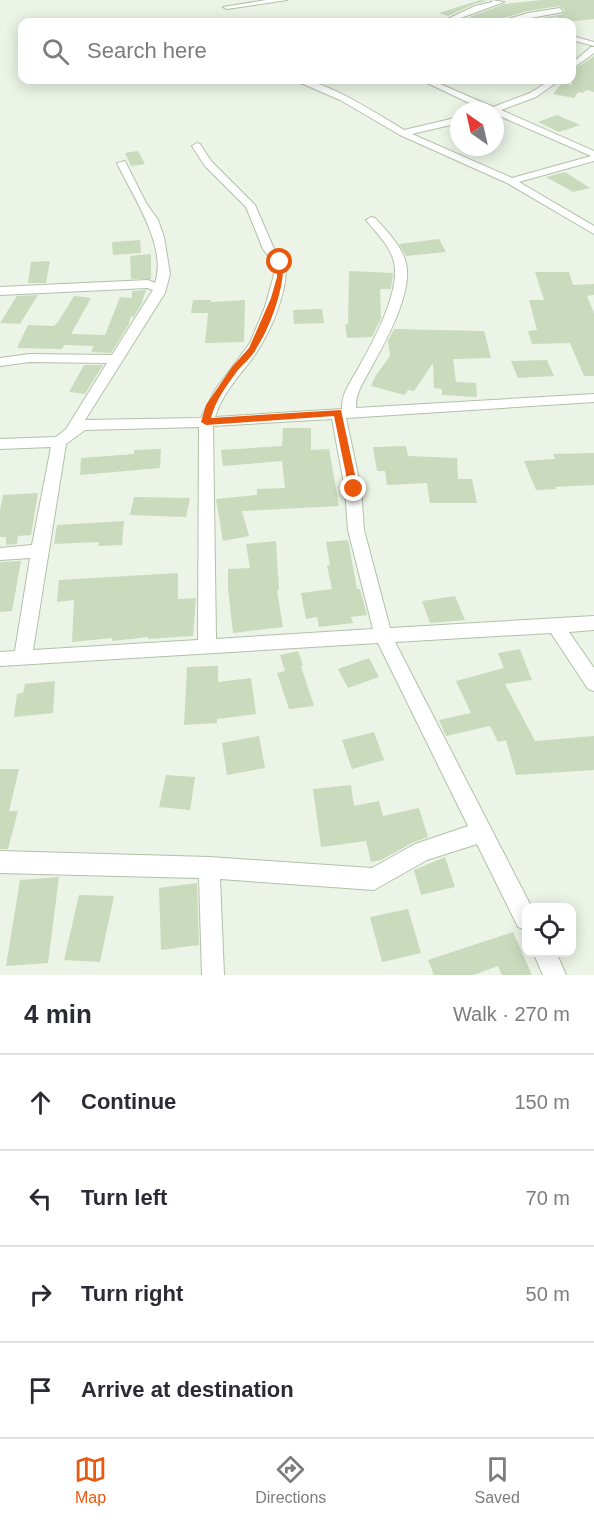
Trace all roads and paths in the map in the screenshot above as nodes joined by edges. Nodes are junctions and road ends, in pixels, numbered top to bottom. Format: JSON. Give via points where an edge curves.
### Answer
{"nodes":[{"id":1,"x":283,"y":0,"type":"edge"},
{"id":2,"x":495,"y":0,"type":"edge"},
{"id":3,"x":228,"y":7,"type":"edge"},
{"id":4,"x":560,"y":10,"type":"dead end"},
{"id":5,"x":454,"y":18,"type":"edge"},
{"id":6,"x":520,"y":18,"type":"edge"},
{"id":7,"x":576,"y":39,"type":"edge"},
{"id":8,"x":594,"y":44,"type":"edge"},
{"id":9,"x":594,"y":49,"type":"edge"},
{"id":10,"x":576,"y":64,"type":"edge"},
{"id":11,"x":308,"y":84,"type":"edge"},
{"id":12,"x":434,"y":84,"type":"edge"},
{"id":13,"x":549,"y":84,"type":"edge"},
{"id":14,"x":475,"y":102,"type":"edge"},
{"id":15,"x":504,"y":106,"type":"edge"},
{"id":16,"x":504,"y":115,"type":"edge"},
{"id":17,"x":450,"y":122,"type":"edge"},
{"id":18,"x":403,"y":133,"type":"junction"},
{"id":19,"x":197,"y":146,"type":"dead end"},
{"id":20,"x":594,"y":156,"type":"edge"},
{"id":21,"x":123,"y":163,"type":"dead end"},
{"id":22,"x":511,"y":181,"type":"junction"},
{"id":23,"x":371,"y":220,"type":"dead end"},
{"id":24,"x":594,"y":231,"type":"edge"},
{"id":25,"x":159,"y":288,"type":"junction"},
{"id":26,"x":0,"y":291,"type":"edge"},
{"id":27,"x":118,"y":358,"type":"junction"},
{"id":28,"x":0,"y":362,"type":"edge"},
{"id":29,"x":594,"y":398,"type":"edge"},
{"id":30,"x":344,"y":412,"type":"junction"},
{"id":31,"x":206,"y":422,"type":"junction"},
{"id":32,"x":65,"y":437,"type":"junction"},
{"id":33,"x":0,"y":444,"type":"edge"},
{"id":34,"x":39,"y":551,"type":"junction"},
{"id":35,"x":0,"y":554,"type":"edge"},
{"id":36,"x":594,"y":623,"type":"edge"},
{"id":37,"x":556,"y":626,"type":"junction"},
{"id":38,"x":383,"y":636,"type":"junction"},
{"id":39,"x":207,"y":646,"type":"junction"},
{"id":40,"x":23,"y":657,"type":"junction"},
{"id":41,"x":0,"y":659,"type":"edge"},
{"id":42,"x":594,"y":683,"type":"edge"},
{"id":43,"x":483,"y":832,"type":"junction"},
{"id":44,"x":0,"y":862,"type":"edge"},
{"id":45,"x":210,"y":867,"type":"junction"},
{"id":46,"x":522,"y":910,"type":"edge"},
{"id":47,"x":546,"y":957,"type":"edge"},
{"id":48,"x":213,"y":975,"type":"edge"},
{"id":49,"x":555,"y":975,"type":"edge"}],
"edges":[{"from":1,"to":3,"type":"street"},
{"from":2,"to":5,"type":"street","via":[[500,2]]},
{"from":4,"to":6,"type":"street"},
{"from":7,"to":8,"type":"street"},
{"from":9,"to":10,"type":"street"},
{"from":11,"to":18,"type":"street","via":[[343,98]]},
{"from":12,"to":14,"type":"street"},
{"from":13,"to":15,"type":"street"},
{"from":16,"to":20,"type":"street"},
{"from":17,"to":18,"type":"street"},
{"from":18,"to":22,"type":"street"},
{"from":19,"to":31,"type":"street","via":[[201,157],[250,206],[270,251],[280,262],[274,298],[253,349],[210,407]]},
{"from":20,"to":22,"type":"street"},
{"from":21,"to":25,"type":"street","via":[[159,237],[164,274]]},
{"from":22,"to":24,"type":"street"},
{"from":23,"to":30,"type":"street","via":[[389,240],[401,264],[398,291],[383,336]]},
{"from":25,"to":26,"type":"street","via":[[148,284]]},
{"from":25,"to":27,"type":"street"},
{"from":27,"to":28,"type":"street"},
{"from":27,"to":32,"type":"street"},
{"from":29,"to":30,"type":"street"},
{"from":30,"to":31,"type":"street"},
{"from":30,"to":38,"type":"street","via":[[356,530]]},
{"from":31,"to":32,"type":"street","via":[[82,425]]},
{"from":31,"to":39,"type":"street"},
{"from":32,"to":33,"type":"street"},
{"from":32,"to":34,"type":"street"},
{"from":34,"to":35,"type":"street"},
{"from":34,"to":40,"type":"street"},
{"from":36,"to":37,"type":"street"},
{"from":37,"to":38,"type":"street"},
{"from":37,"to":42,"type":"street"},
{"from":38,"to":39,"type":"street"},
{"from":38,"to":43,"type":"street"},
{"from":39,"to":40,"type":"street"},
{"from":40,"to":41,"type":"street"},
{"from":43,"to":45,"type":"street","via":[[422,850],[374,879]]},
{"from":43,"to":46,"type":"street"},
{"from":44,"to":45,"type":"street"},
{"from":45,"to":48,"type":"street"},
{"from":47,"to":49,"type":"street"}]}
